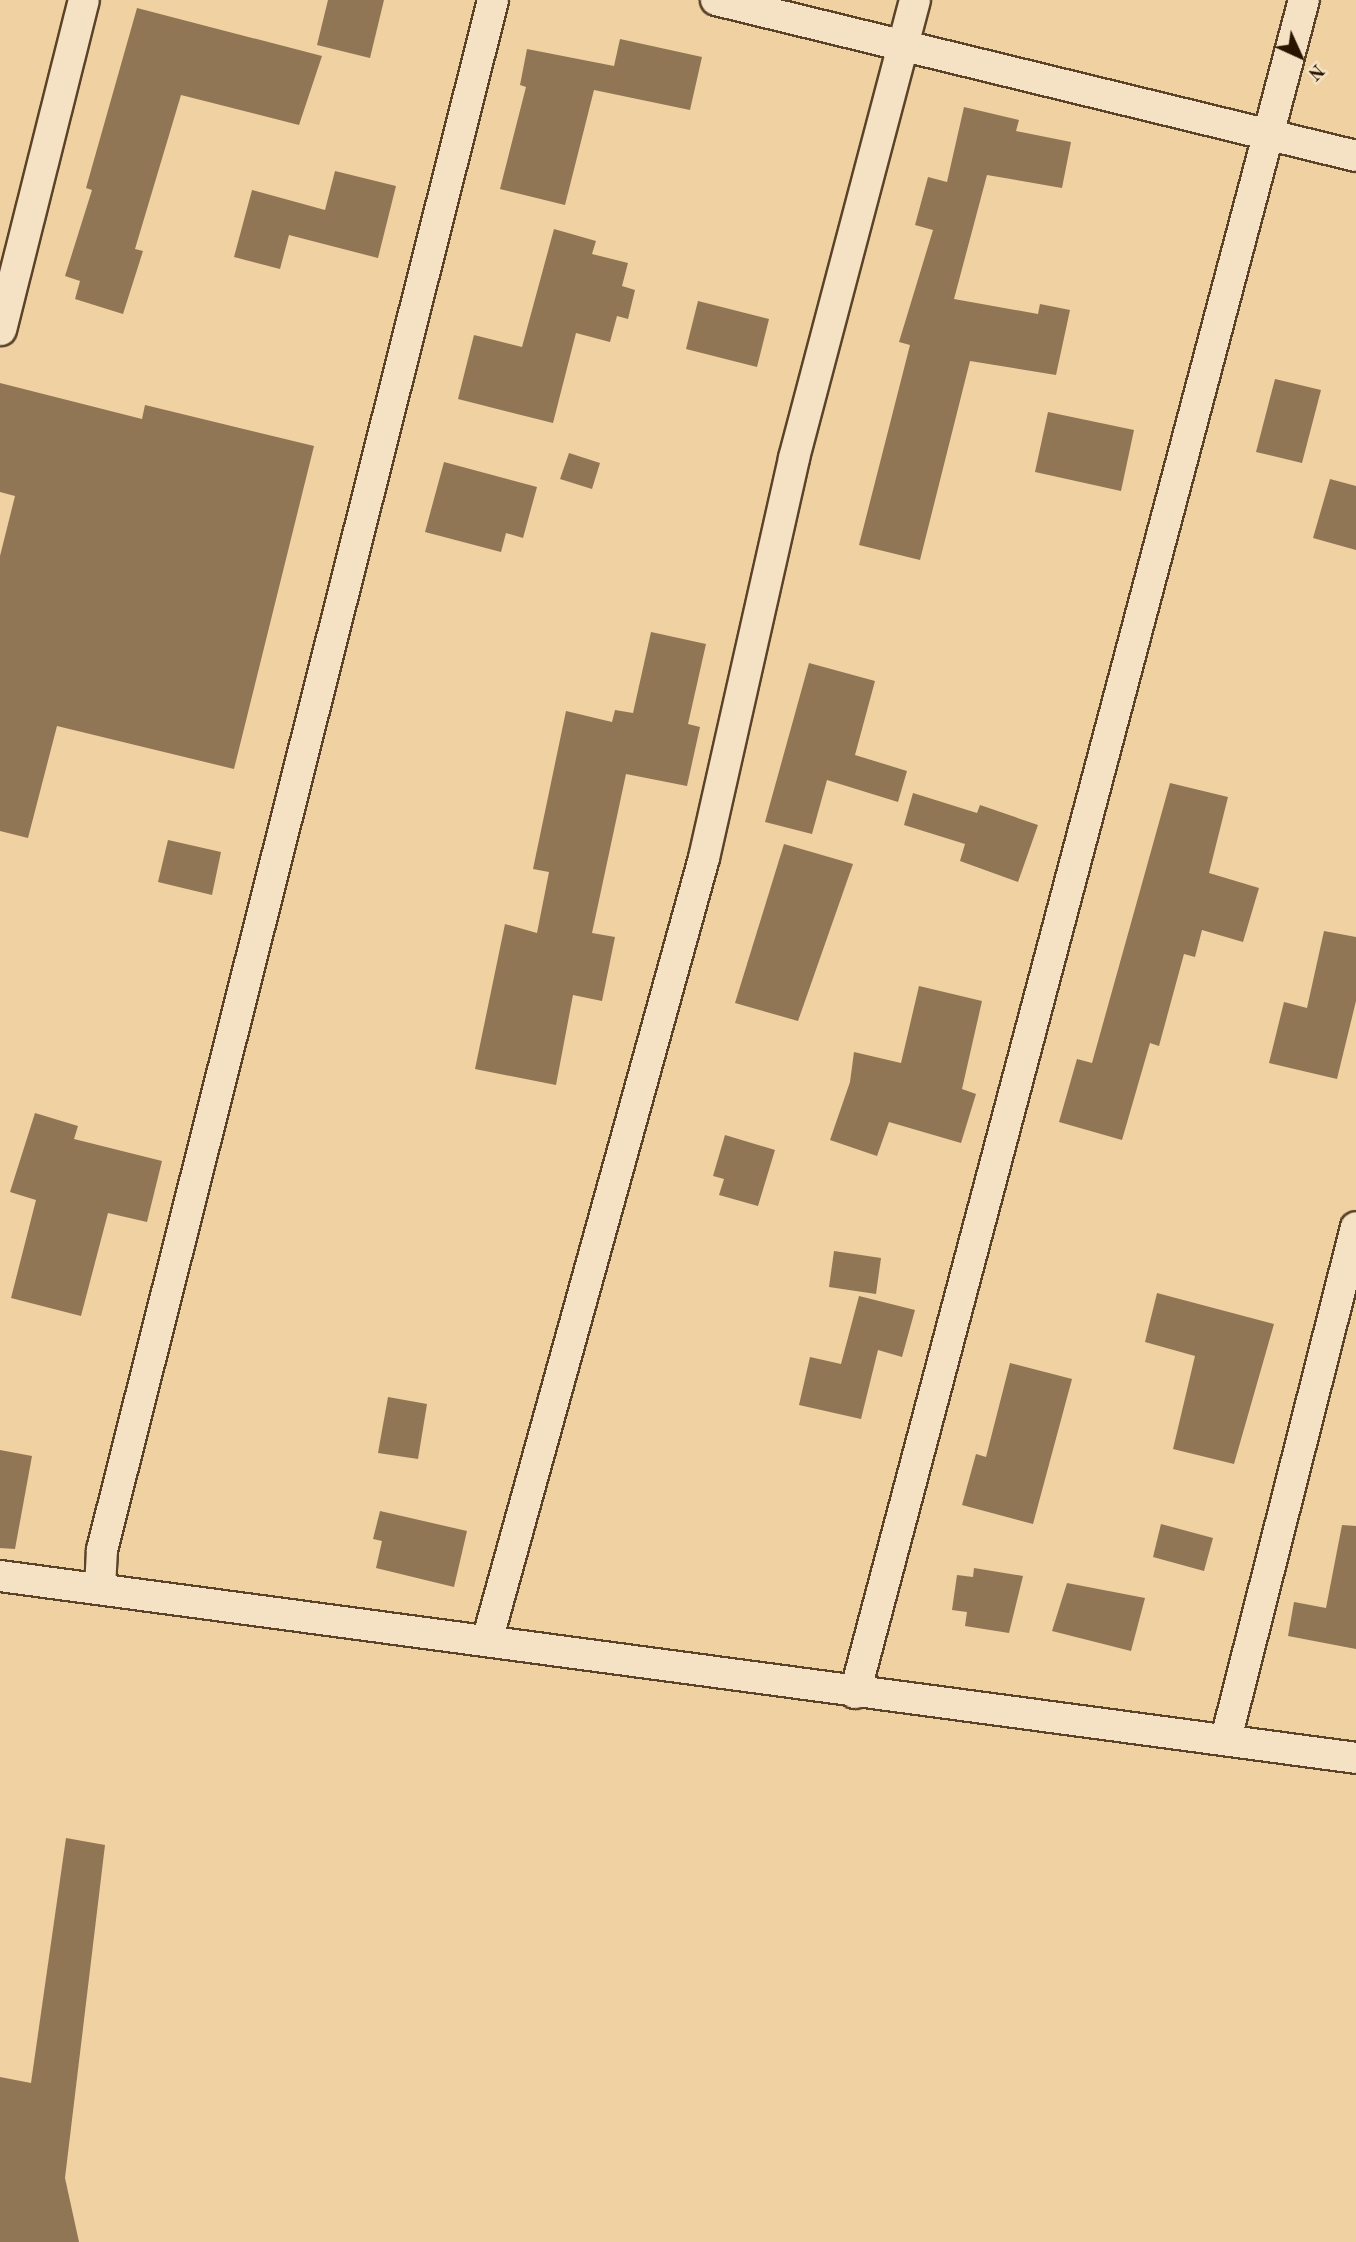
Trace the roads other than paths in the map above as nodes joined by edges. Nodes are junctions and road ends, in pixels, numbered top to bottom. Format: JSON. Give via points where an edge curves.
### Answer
{"nodes":[{"id":1,"x":84,"y":0,"type":"edge"},
{"id":2,"x":493,"y":0,"type":"edge"},
{"id":3,"x":716,"y":0,"type":"edge"},
{"id":4,"x":915,"y":0,"type":"edge"},
{"id":5,"x":1304,"y":0,"type":"edge"},
{"id":6,"x":902,"y":47,"type":"junction"},
{"id":7,"x":1270,"y":134,"type":"junction"},
{"id":8,"x":1356,"y":156,"type":"edge"},
{"id":9,"x":1,"y":330,"type":"edge"},
{"id":10,"x":1356,"y":1227,"type":"edge"},
{"id":11,"x":0,"y":1576,"type":"edge"},
{"id":12,"x":100,"y":1588,"type":"junction"},
{"id":13,"x":487,"y":1641,"type":"junction"},
{"id":14,"x":855,"y":1693,"type":"junction"},
{"id":15,"x":1226,"y":1739,"type":"junction"},
{"id":16,"x":1356,"y":1758,"type":"edge"}],
"edges":[{"from":1,"to":9,"type":"street"},
{"from":2,"to":12,"type":"street","via":[[105,1536]]},
{"from":3,"to":6,"type":"street"},
{"from":4,"to":6,"type":"street"},
{"from":5,"to":7,"type":"street"},
{"from":6,"to":7,"type":"street"},
{"from":6,"to":13,"type":"street","via":[[793,458],[704,858]]},
{"from":7,"to":8,"type":"street"},
{"from":7,"to":14,"type":"street"},
{"from":10,"to":15,"type":"street"},
{"from":11,"to":12,"type":"street"},
{"from":12,"to":13,"type":"street"},
{"from":13,"to":14,"type":"street"},
{"from":14,"to":15,"type":"street"},
{"from":15,"to":16,"type":"street"}]}
